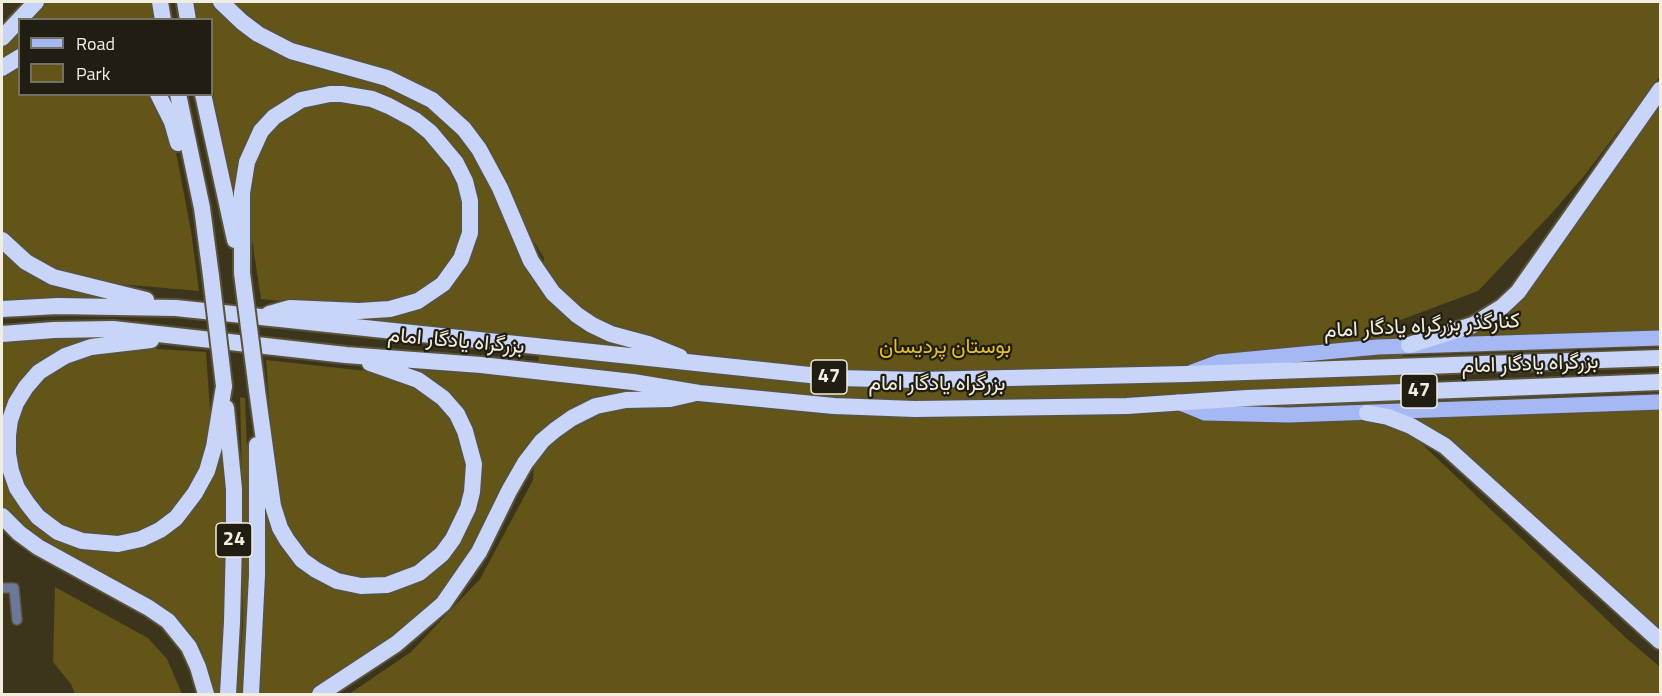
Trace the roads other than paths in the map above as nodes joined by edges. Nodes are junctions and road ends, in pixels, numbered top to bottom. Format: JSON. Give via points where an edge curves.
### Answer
{"nodes":[{"id":1,"x":36,"y":2,"type":"edge"},
{"id":2,"x":160,"y":2,"type":"edge"},
{"id":3,"x":185,"y":2,"type":"edge"},
{"id":4,"x":221,"y":2,"type":"edge"},
{"id":5,"x":21,"y":18,"type":"edge"},
{"id":6,"x":163,"y":18,"type":"edge"},
{"id":7,"x":189,"y":18,"type":"edge"},
{"id":8,"x":18,"y":21,"type":"edge"},
{"id":9,"x":2,"y":38,"type":"edge"},
{"id":10,"x":18,"y":58,"type":"edge"},
{"id":11,"x":2,"y":68,"type":"edge"},
{"id":12,"x":1660,"y":90,"type":"edge"},
{"id":13,"x":159,"y":96,"type":"edge"},
{"id":14,"x":178,"y":96,"type":"edge"},
{"id":15,"x":204,"y":96,"type":"edge"},
{"id":16,"x":202,"y":208,"type":"junction"},
{"id":17,"x":2,"y":240,"type":"edge"},
{"id":18,"x":242,"y":273,"type":"junction"},
{"id":19,"x":176,"y":308,"type":"junction"},
{"id":20,"x":2,"y":309,"type":"edge"},
{"id":21,"x":261,"y":317,"type":"junction"},
{"id":22,"x":2,"y":334,"type":"edge"},
{"id":23,"x":177,"y":336,"type":"junction"},
{"id":24,"x":1660,"y":338,"type":"edge"},
{"id":25,"x":1409,"y":345,"type":"junction"},
{"id":26,"x":346,"y":355,"type":"junction"},
{"id":27,"x":1660,"y":358,"type":"edge"},
{"id":28,"x":697,"y":363,"type":"junction"},
{"id":29,"x":1187,"y":374,"type":"junction"},
{"id":30,"x":1660,"y":382,"type":"edge"},
{"id":31,"x":224,"y":386,"type":"junction"},
{"id":32,"x":257,"y":390,"type":"junction"},
{"id":33,"x":699,"y":393,"type":"junction"},
{"id":34,"x":1178,"y":402,"type":"junction"},
{"id":35,"x":1660,"y":402,"type":"edge"},
{"id":36,"x":1367,"y":413,"type":"junction"},
{"id":37,"x":2,"y":516,"type":"edge"},
{"id":38,"x":2,"y":588,"type":"edge"},
{"id":39,"x":17,"y":620,"type":"dead end"},
{"id":40,"x":1660,"y":641,"type":"edge"},
{"id":41,"x":206,"y":694,"type":"edge"},
{"id":42,"x":228,"y":694,"type":"edge"},
{"id":43,"x":251,"y":694,"type":"edge"},
{"id":44,"x":320,"y":694,"type":"edge"}],
"edges":[{"from":1,"to":5,"type":"highway"},
{"from":2,"to":6,"type":"highway"},
{"from":3,"to":7,"type":"highway"},
{"from":4,"to":28,"type":"highway","via":[[258,34],[291,51],[387,78],[432,100],[464,129],[479,149],[531,261],[563,303],[602,330]]},
{"from":8,"to":9,"type":"highway"},
{"from":10,"to":11,"type":"highway"},
{"from":12,"to":25,"type":"highway","via":[[1518,292],[1502,308],[1473,325]]},
{"from":13,"to":16,"type":"highway"},
{"from":14,"to":16,"type":"highway","number":"24"},
{"from":15,"to":18,"type":"highway","number":"24"},
{"from":16,"to":31,"type":"highway","number":"24","bridge":true},
{"from":17,"to":19,"type":"highway","via":[[26,262],[53,277]]},
{"from":18,"to":21,"type":"highway","via":[[242,193],[247,162],[261,131],[274,117],[302,100],[342,94],[388,106],[430,132],[456,162],[465,181],[472,216],[467,246],[452,274],[429,294],[390,309],[290,308]]},
{"from":18,"to":32,"type":"highway","number":"24","bridge":true},
{"from":19,"to":20,"type":"highway","name":"بزرگراه یادگار امام","number":"47"},
{"from":19,"to":21,"type":"highway","name":"بزرگراه یادگار امام","number":"47"},
{"from":21,"to":28,"type":"highway","name":"بزرگراه یادگار امام","number":"47"},
{"from":22,"to":23,"type":"highway","name":"بزرگراه یادگار امام","number":"47","via":[[97,329]]},
{"from":23,"to":26,"type":"highway","name":"بزرگراه یادگار امام","number":"47"},
{"from":23,"to":31,"type":"highway","via":[[79,350],[50,364],[26,387],[10,420],[8,454],[17,488],[38,517],[69,537],[94,544],[128,543],[168,525],[188,505],[207,471]]},
{"from":24,"to":25,"type":"main road","name":"کنارگذر بزرگراه یادگار امام"},
{"from":25,"to":29,"type":"main road","name":"کنارگذر بزرگراه یادگار امام","via":[[1219,362]]},
{"from":26,"to":32,"type":"highway","via":[[397,372],[433,390],[457,414],[471,448],[473,486],[461,525],[442,554],[409,579],[379,586],[350,585],[316,570],[295,553],[273,506]]},
{"from":26,"to":33,"type":"highway","name":"بزرگراه یادگار امام","number":"47","via":[[481,365]]},
{"from":27,"to":29,"type":"highway","name":"بزرگراه یادگار امام","number":"47"},
{"from":28,"to":29,"type":"highway","name":"بزرگراه یادگار امام","number":"47","via":[[838,378],[919,380]]},
{"from":30,"to":34,"type":"highway","name":"بزرگراه یادگار امام","number":"47"},
{"from":31,"to":42,"type":"highway","number":"24","via":[[234,489]]},
{"from":32,"to":43,"type":"highway","number":"24","via":[[257,575]]},
{"from":33,"to":34,"type":"highway","name":"بزرگراه یادگار امام","number":"47","via":[[915,409]]},
{"from":33,"to":44,"type":"highway","via":[[596,406],[555,430],[525,463],[479,552],[443,604],[396,644]]},
{"from":34,"to":36,"type":"main road","via":[[1205,413]]},
{"from":35,"to":36,"type":"main road"},
{"from":36,"to":40,"type":"highway","via":[[1411,426],[1444,446]]},
{"from":37,"to":41,"type":"highway","via":[[45,551],[168,621],[189,647]]},
{"from":38,"to":39,"type":"street","via":[[14,588]]}]}
